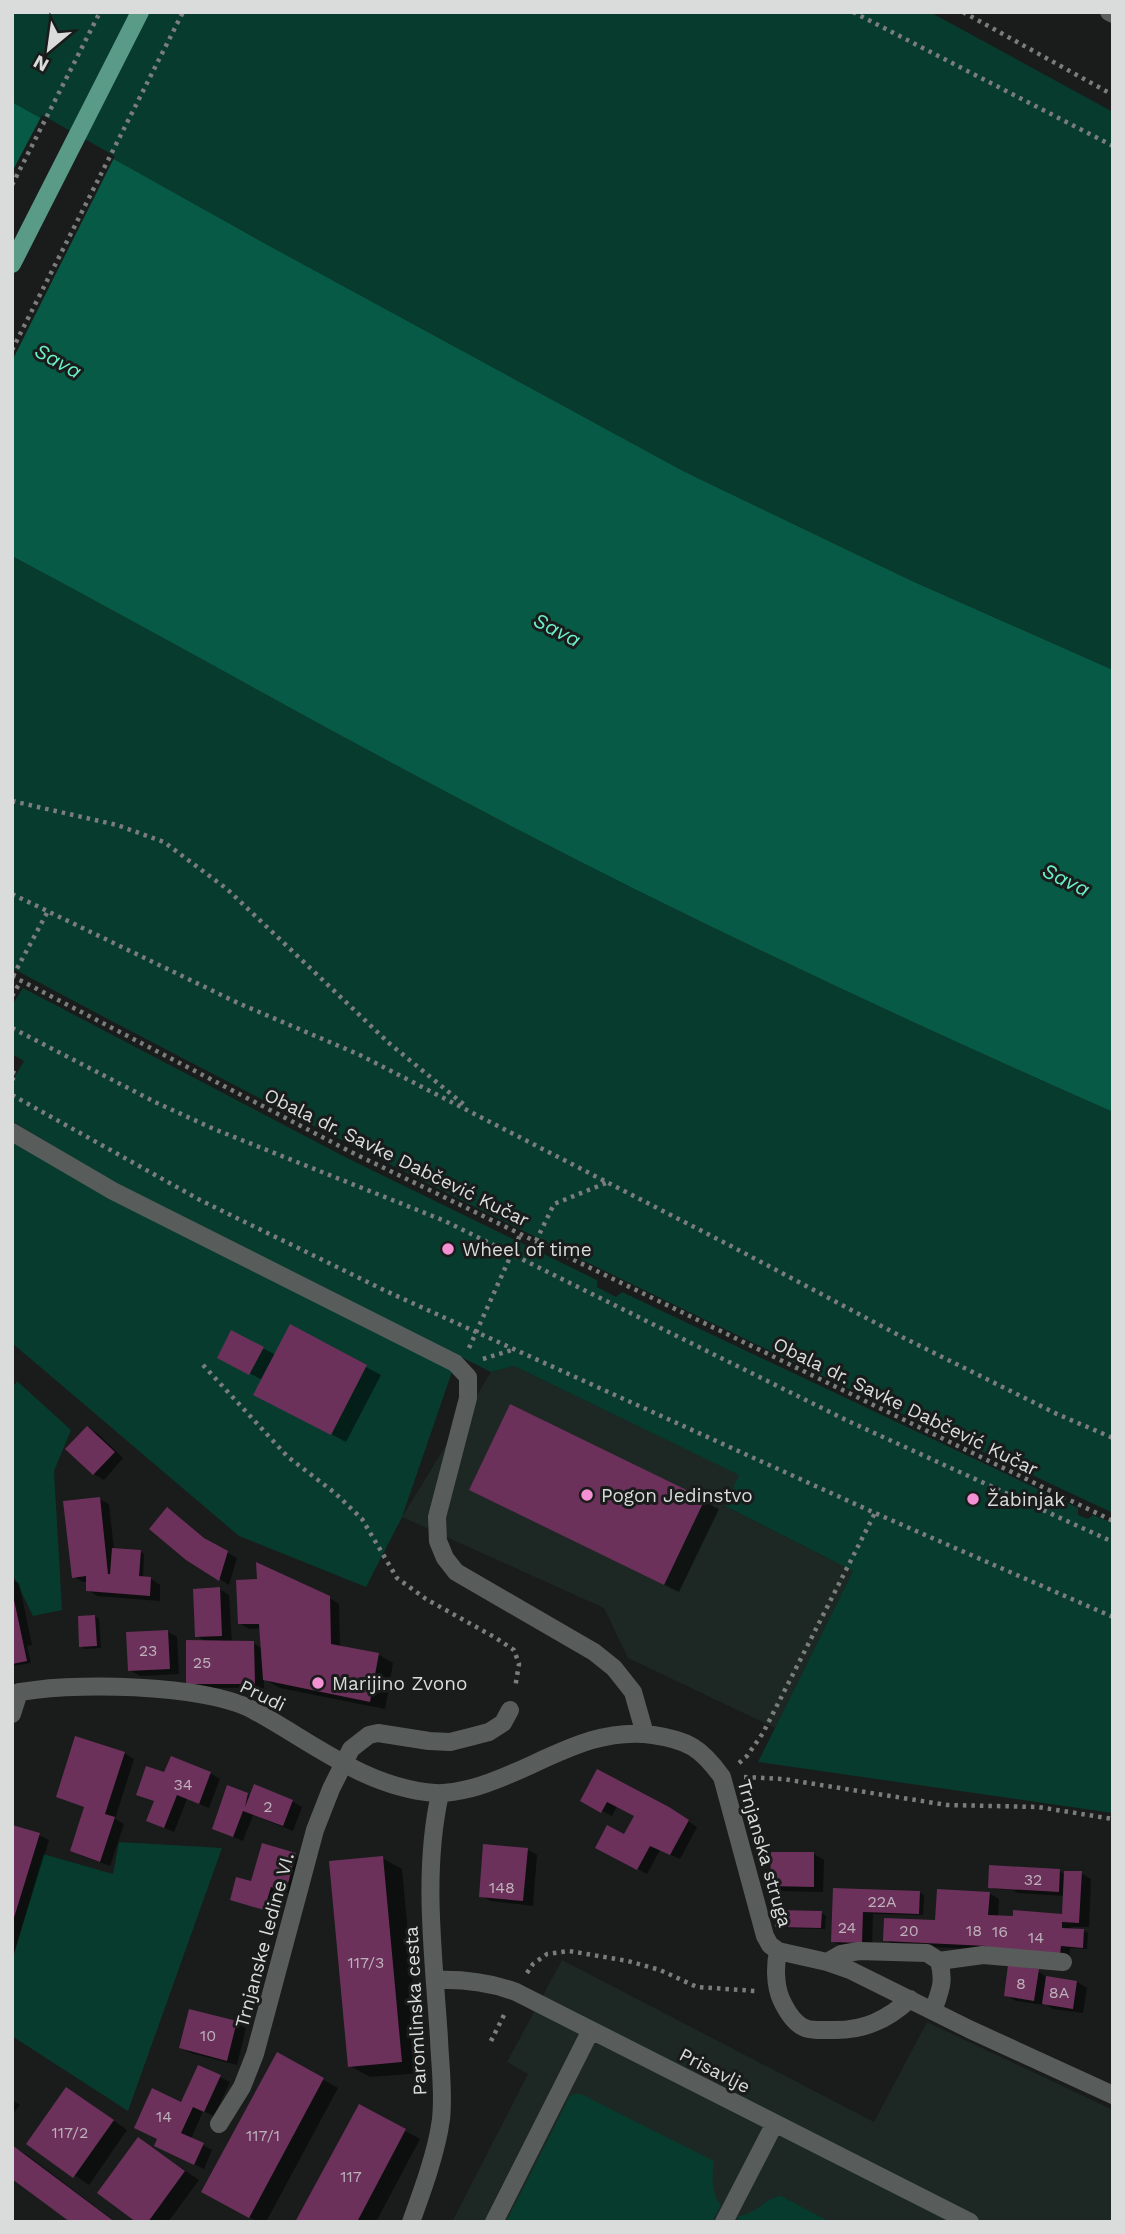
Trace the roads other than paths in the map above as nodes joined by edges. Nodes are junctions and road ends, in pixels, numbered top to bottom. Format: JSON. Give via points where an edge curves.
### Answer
{"nodes":[{"id":1,"x":140,"y":12,"type":"edge"},
{"id":2,"x":12,"y":264,"type":"edge"},
{"id":3,"x":12,"y":1132,"type":"edge"},
{"id":4,"x":16,"y":1693,"type":"edge"},
{"id":5,"x":509,"y":1710,"type":"road end"},
{"id":6,"x":12,"y":1714,"type":"edge"},
{"id":7,"x":645,"y":1734,"type":"junction"},
{"id":8,"x":343,"y":1763,"type":"junction"},
{"id":9,"x":440,"y":1794,"type":"junction"},
{"id":10,"x":778,"y":1951,"type":"junction"},
{"id":11,"x":939,"y":1961,"type":"junction"},
{"id":12,"x":827,"y":1962,"type":"junction"},
{"id":13,"x":1063,"y":1962,"type":"dead end"},
{"id":14,"x":435,"y":1980,"type":"junction"},
{"id":15,"x":910,"y":1999,"type":"junction"},
{"id":16,"x":933,"y":2011,"type":"junction"},
{"id":17,"x":591,"y":2031,"type":"junction"},
{"id":18,"x":1113,"y":2095,"type":"edge"},
{"id":19,"x":775,"y":2123,"type":"junction"},
{"id":20,"x":219,"y":2124,"type":"dead end"},
{"id":21,"x":964,"y":2220,"type":"edge"},
{"id":22,"x":411,"y":2222,"type":"edge"},
{"id":23,"x":494,"y":2222,"type":"edge"},
{"id":24,"x":724,"y":2222,"type":"edge"}],
"edges":[{"from":1,"to":2,"type":"main road"},
{"from":3,"to":7,"type":"street","via":[[113,1191],[459,1367],[468,1377],[468,1398],[437,1517],[444,1558],[456,1572],[614,1668],[633,1692]]},
{"from":4,"to":6,"type":"street"},
{"from":4,"to":8,"type":"street","name":"Prudi","via":[[71,1686],[220,1698],[252,1709]]},
{"from":5,"to":8,"type":"street","name":"Trnjanske ledine VI.","via":[[503,1723],[489,1732],[450,1742],[369,1735],[351,1749]]},
{"from":7,"to":9,"type":"street","name":"Trnjanska struga","via":[[584,1741],[490,1783]]},
{"from":7,"to":10,"type":"street","name":"Trnjanska struga","via":[[692,1745],[722,1777],[765,1936]]},
{"from":8,"to":9,"type":"street","name":"Prudi","via":[[390,1785]]},
{"from":8,"to":20,"type":"street","name":"Trnjanske ledine VI.","via":[[314,1830],[255,2054],[242,2087]]},
{"from":9,"to":14,"type":"street","name":"Paromlinska cesta","via":[[430,1852]]},
{"from":10,"to":12,"type":"street","name":"Trnjanska struga"},
{"from":10,"to":15,"type":"street","via":[[778,1992],[786,2010],[806,2029],[861,2028],[883,2020]]},
{"from":11,"to":12,"type":"street","via":[[926,1953],[859,1951]]},
{"from":11,"to":13,"type":"street","via":[[983,1955]]},
{"from":11,"to":16,"type":"street","via":[[942,1987]]},
{"from":12,"to":15,"type":"street","name":"Trnjanska struga"},
{"from":14,"to":17,"type":"street","name":"Prisavlje","via":[[491,1983]]},
{"from":14,"to":22,"type":"street","name":"Paromlinska cesta","via":[[441,2119]]},
{"from":15,"to":16,"type":"street","name":"Trnjanska struga"},
{"from":16,"to":18,"type":"street","name":"Trnjanska struga"},
{"from":17,"to":19,"type":"street","name":"Prisavlje"},
{"from":17,"to":23,"type":"street"},
{"from":19,"to":21,"type":"street","name":"Prisavlje"},
{"from":19,"to":24,"type":"street"}]}
